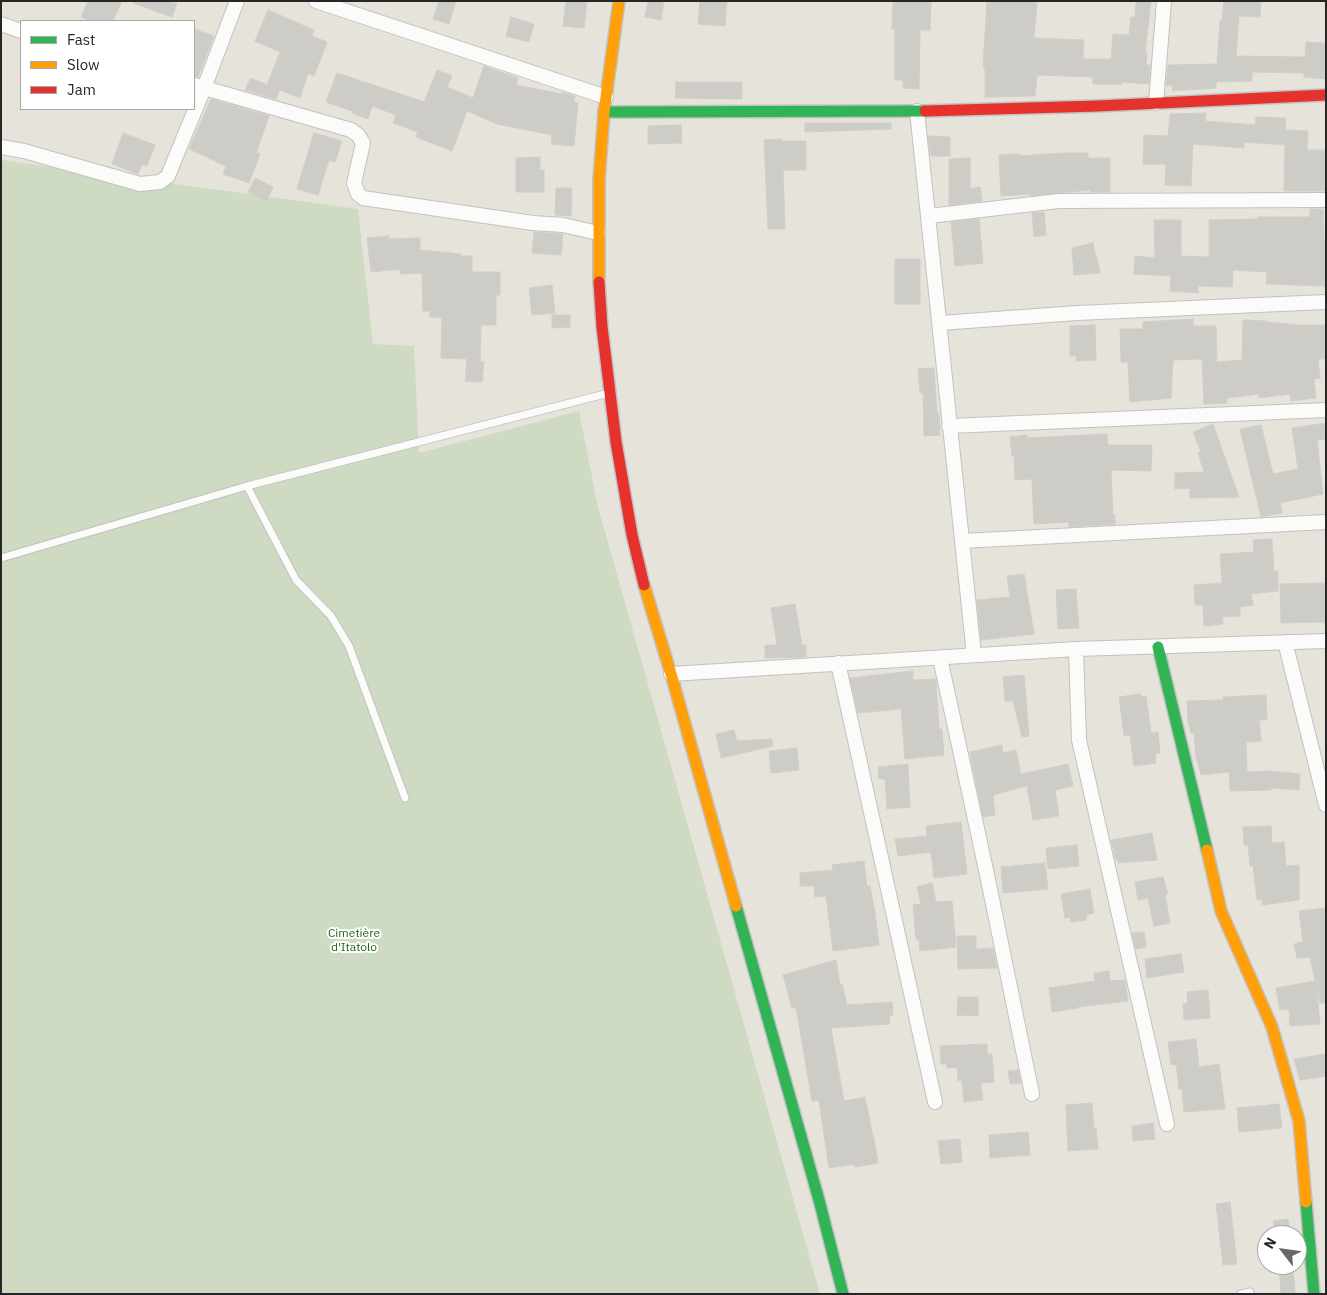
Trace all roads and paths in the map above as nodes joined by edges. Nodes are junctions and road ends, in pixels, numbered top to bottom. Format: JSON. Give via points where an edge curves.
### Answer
{"nodes":[{"id":1,"x":237,"y":1,"type":"edge"},
{"id":2,"x":316,"y":1,"type":"edge"},
{"id":3,"x":619,"y":1,"type":"edge"},
{"id":4,"x":1164,"y":1,"type":"edge"},
{"id":5,"x":1,"y":24,"type":"edge"},
{"id":6,"x":20,"y":31,"type":"edge"},
{"id":7,"x":199,"y":87,"type":"edge"},
{"id":8,"x":1326,"y":95,"type":"edge"},
{"id":9,"x":606,"y":97,"type":"junction"},
{"id":10,"x":1156,"y":103,"type":"junction"},
{"id":11,"x":191,"y":110,"type":"edge"},
{"id":12,"x":918,"y":111,"type":"junction"},
{"id":13,"x":604,"y":112,"type":"junction"},
{"id":14,"x":1,"y":147,"type":"edge"},
{"id":15,"x":1326,"y":200,"type":"edge"},
{"id":16,"x":929,"y":216,"type":"junction"},
{"id":17,"x":598,"y":233,"type":"junction"},
{"id":18,"x":1326,"y":302,"type":"edge"},
{"id":19,"x":940,"y":323,"type":"junction"},
{"id":20,"x":610,"y":392,"type":"junction"},
{"id":21,"x":1326,"y":410,"type":"edge"},
{"id":22,"x":949,"y":426,"type":"junction"},
{"id":23,"x":247,"y":486,"type":"junction"},
{"id":24,"x":1326,"y":522,"type":"edge"},
{"id":25,"x":962,"y":541,"type":"junction"},
{"id":26,"x":1,"y":558,"type":"edge"},
{"id":27,"x":1326,"y":640,"type":"edge"},
{"id":28,"x":1285,"y":642,"type":"junction"},
{"id":29,"x":1158,"y":647,"type":"junction"},
{"id":30,"x":1076,"y":649,"type":"junction"},
{"id":31,"x":974,"y":655,"type":"junction"},
{"id":32,"x":940,"y":658,"type":"junction"},
{"id":33,"x":838,"y":663,"type":"junction"},
{"id":34,"x":671,"y":674,"type":"junction"},
{"id":35,"x":405,"y":798,"type":"dead end"},
{"id":36,"x":1326,"y":805,"type":"edge"},
{"id":37,"x":1032,"y":1094,"type":"dead end"},
{"id":38,"x":935,"y":1102,"type":"dead end"},
{"id":39,"x":1167,"y":1124,"type":"dead end"},
{"id":40,"x":1250,"y":1292,"type":"dead end"},
{"id":41,"x":843,"y":1294,"type":"edge"},
{"id":42,"x":1241,"y":1294,"type":"edge"},
{"id":43,"x":1314,"y":1294,"type":"edge"}],
"edges":[{"from":1,"to":7,"type":"street"},
{"from":2,"to":9,"type":"street"},
{"from":3,"to":9,"type":"main road"},
{"from":4,"to":10,"type":"street"},
{"from":5,"to":6,"type":"street"},
{"from":7,"to":17,"type":"street","via":[[351,130],[363,143],[354,183],[363,198],[563,225]]},
{"from":8,"to":10,"type":"main road"},
{"from":9,"to":13,"type":"main road"},
{"from":10,"to":12,"type":"main road"},
{"from":11,"to":14,"type":"street","via":[[168,176],[160,182],[140,184]]},
{"from":12,"to":13,"type":"main road"},
{"from":12,"to":16,"type":"street"},
{"from":13,"to":17,"type":"main road"},
{"from":15,"to":16,"type":"street","via":[[1059,201]]},
{"from":16,"to":19,"type":"street"},
{"from":17,"to":20,"type":"main road","via":[[602,326]]},
{"from":18,"to":19,"type":"street"},
{"from":19,"to":22,"type":"street"},
{"from":20,"to":23,"type":"lane"},
{"from":20,"to":34,"type":"main road","via":[[632,535]]},
{"from":21,"to":22,"type":"street"},
{"from":22,"to":25,"type":"street"},
{"from":23,"to":26,"type":"lane"},
{"from":23,"to":35,"type":"lane","via":[[296,580],[331,616],[349,646]]},
{"from":24,"to":25,"type":"street"},
{"from":25,"to":31,"type":"street"},
{"from":27,"to":28,"type":"street"},
{"from":28,"to":29,"type":"street"},
{"from":28,"to":36,"type":"street"},
{"from":29,"to":30,"type":"street"},
{"from":29,"to":43,"type":"main road","via":[[1221,911],[1272,1027],[1299,1121]]},
{"from":30,"to":31,"type":"street"},
{"from":30,"to":39,"type":"street","via":[[1079,740]]},
{"from":31,"to":32,"type":"street"},
{"from":32,"to":33,"type":"street"},
{"from":32,"to":37,"type":"street"},
{"from":33,"to":34,"type":"street"},
{"from":33,"to":38,"type":"street"},
{"from":34,"to":41,"type":"main road"},
{"from":40,"to":42,"type":"lane"}]}
